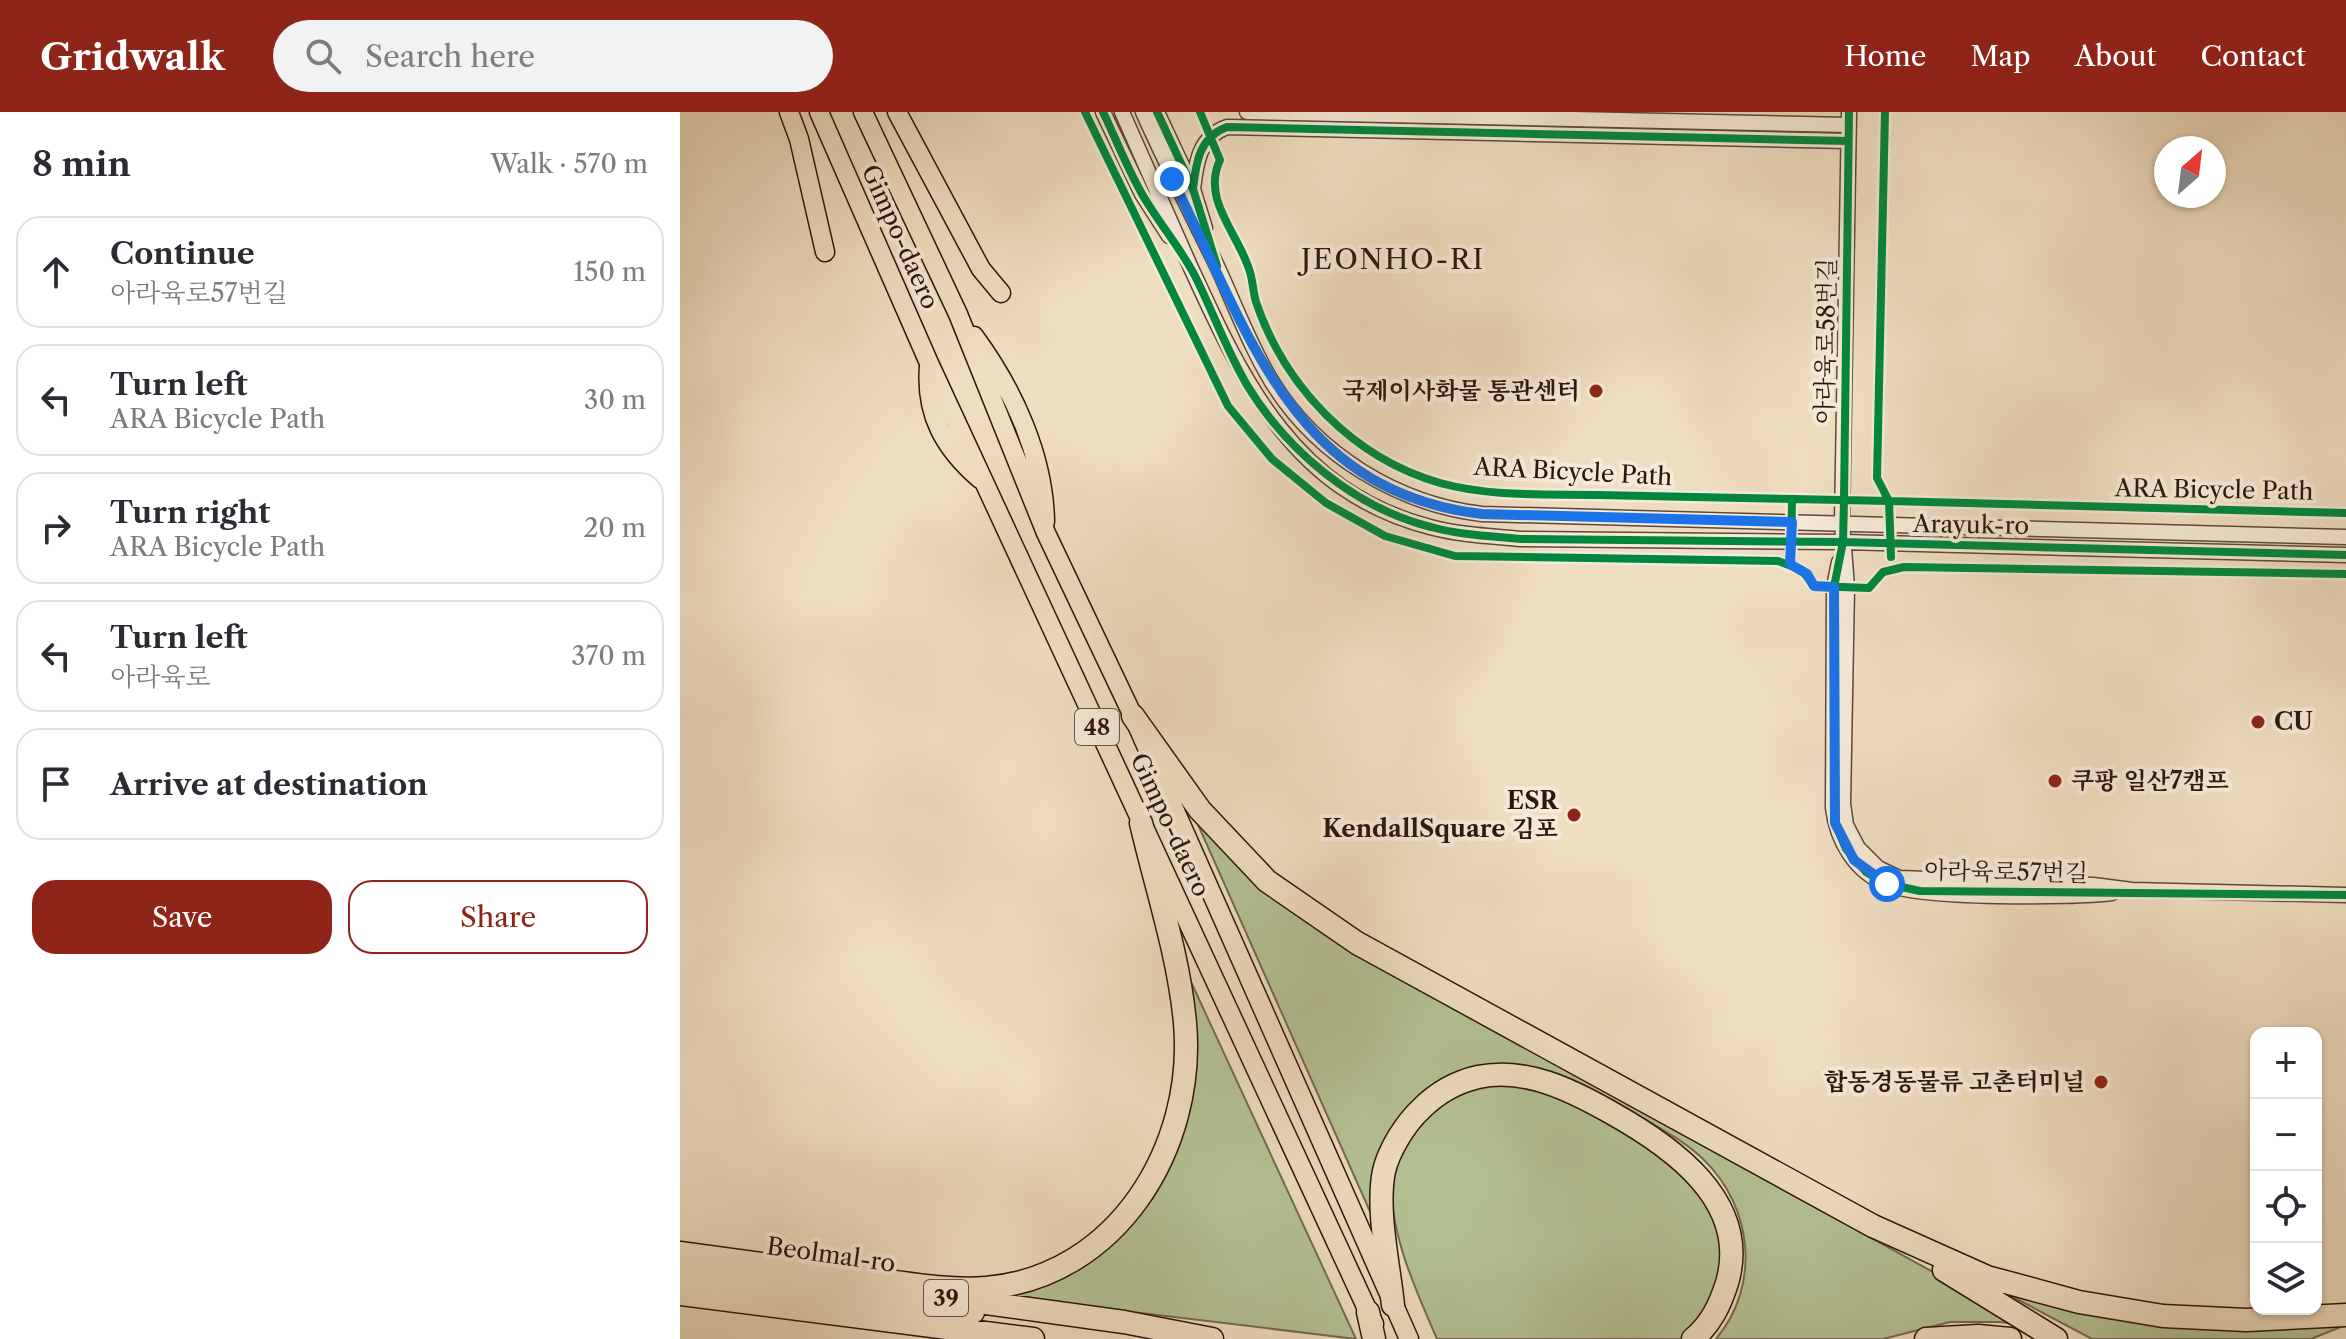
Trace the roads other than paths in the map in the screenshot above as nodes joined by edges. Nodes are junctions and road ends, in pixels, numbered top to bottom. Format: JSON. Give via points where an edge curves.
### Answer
{"nodes":[{"id":1,"x":789,"y":112,"type":"edge"},
{"id":2,"x":819,"y":112,"type":"edge"},
{"id":3,"x":863,"y":112,"type":"edge"},
{"id":4,"x":897,"y":112,"type":"edge"},
{"id":5,"x":1103,"y":112,"type":"edge"},
{"id":6,"x":1122,"y":112,"type":"edge"},
{"id":7,"x":1143,"y":112,"type":"edge"},
{"id":8,"x":1157,"y":112,"type":"edge"},
{"id":9,"x":1247,"y":112,"type":"edge"},
{"id":10,"x":1849,"y":118,"type":"edge"},
{"id":11,"x":1540,"y":121,"type":"edge"},
{"id":12,"x":1848,"y":141,"type":"junction"},
{"id":13,"x":1193,"y":189,"type":"junction"},
{"id":14,"x":825,"y":252,"type":"dead end"},
{"id":15,"x":1217,"y":266,"type":"junction"},
{"id":16,"x":1194,"y":273,"type":"junction"},
{"id":17,"x":1001,"y":293,"type":"dead end"},
{"id":18,"x":1842,"y":523,"type":"junction"},
{"id":19,"x":2346,"y":537,"type":"edge"},
{"id":20,"x":1843,"y":542,"type":"junction"},
{"id":21,"x":2346,"y":555,"type":"edge"},
{"id":22,"x":1133,"y":716,"type":"junction"},
{"id":23,"x":1141,"y":823,"type":"junction"},
{"id":24,"x":2346,"y":895,"type":"edge"},
{"id":25,"x":1873,"y":1226,"type":"junction"},
{"id":26,"x":680,"y":1254,"type":"edge"},
{"id":27,"x":691,"y":1276,"type":"edge"},
{"id":28,"x":680,"y":1294,"type":"edge"},
{"id":29,"x":1393,"y":1305,"type":"junction"},
{"id":30,"x":1368,"y":1312,"type":"junction"},
{"id":31,"x":2346,"y":1315,"type":"edge"},
{"id":32,"x":896,"y":1321,"type":"junction"},
{"id":33,"x":966,"y":1339,"type":"edge"},
{"id":34,"x":1033,"y":1339,"type":"edge"},
{"id":35,"x":1189,"y":1339,"type":"edge"},
{"id":36,"x":1212,"y":1339,"type":"edge"},
{"id":37,"x":1374,"y":1339,"type":"edge"},
{"id":38,"x":1380,"y":1339,"type":"edge"},
{"id":39,"x":1409,"y":1339,"type":"edge"},
{"id":40,"x":1693,"y":1339,"type":"edge"},
{"id":41,"x":1926,"y":1339,"type":"edge"},
{"id":42,"x":2010,"y":1339,"type":"edge"},
{"id":43,"x":2056,"y":1339,"type":"edge"}],
"edges":[{"from":1,"to":14,"type":"main road"},
{"from":2,"to":23,"type":"main road","name":"Gimpo-daero","number":"48"},
{"from":3,"to":22,"type":"main road","name":"Gimpo-daero","number":"48","via":[[958,314],[1046,533]]},
{"from":4,"to":17,"type":"main road","via":[[981,269]]},
{"from":5,"to":16,"type":"street","via":[[1142,194]]},
{"from":6,"to":16,"type":"street","name":"Arayuk-ro"},
{"from":7,"to":15,"type":"street"},
{"from":8,"to":13,"type":"street"},
{"from":9,"to":11,"type":"street"},
{"from":10,"to":11,"type":"street"},
{"from":10,"to":12,"type":"street","name":"아라육로58번길"},
{"from":11,"to":12,"type":"street"},
{"from":11,"to":13,"type":"street","via":[[1227,127],[1201,149]]},
{"from":12,"to":18,"type":"street","name":"아라육로58번길"},
{"from":13,"to":15,"type":"street"},
{"from":15,"to":18,"type":"street","via":[[1271,380],[1296,414],[1349,462],[1411,496],[1482,514]]},
{"from":16,"to":20,"type":"street","name":"Arayuk-ro","via":[[1238,368],[1276,426],[1326,473],[1386,511],[1448,531],[1521,539]]},
{"from":18,"to":19,"type":"street"},
{"from":18,"to":20,"type":"street","name":"아라육로58번길"},
{"from":20,"to":21,"type":"street","name":"Arayuk-ro"},
{"from":20,"to":24,"type":"street","name":"아라육로57번길","via":[[1834,587],[1833,808],[1839,836],[1854,860],[1887,884],[1920,891]]},
{"from":22,"to":25,"type":"highway","via":[[1200,810],[1267,881],[1357,943]]},
{"from":22,"to":29,"type":"main road","name":"Gimpo-daero","number":"48"},
{"from":23,"to":26,"type":"highway","via":[[1179,983],[1186,1070],[1159,1167],[1142,1196],[1105,1237],[1046,1275],[983,1288],[893,1282]]},
{"from":23,"to":30,"type":"main road","name":"Gimpo-daero","number":"48"},
{"from":25,"to":31,"type":"highway","via":[[1987,1277],[2079,1302],[2163,1316],[2246,1320]]},
{"from":25,"to":43,"type":"highway"},
{"from":26,"to":36,"type":"highway","name":"Beolmal-ro","number":"39","via":[[758,1272]]},
{"from":27,"to":35,"type":"highway","name":"Beolmal-ro","number":"39"},
{"from":28,"to":32,"type":"highway","number":"39"},
{"from":29,"to":39,"type":"main road","name":"Gimpo-daero","number":"48"},
{"from":29,"to":40,"type":"highway","via":[[1383,1202],[1384,1171],[1396,1145],[1409,1120],[1453,1084],[1505,1075],[1577,1093],[1647,1133],[1698,1175],[1715,1198],[1726,1220],[1730,1273],[1721,1302]]},
{"from":30,"to":37,"type":"highway"},
{"from":30,"to":38,"type":"main road","name":"Gimpo-daero","number":"48"},
{"from":32,"to":33,"type":"highway","number":"39"},
{"from":32,"to":34,"type":"highway","number":"39"},
{"from":41,"to":42,"type":"highway"}]}
